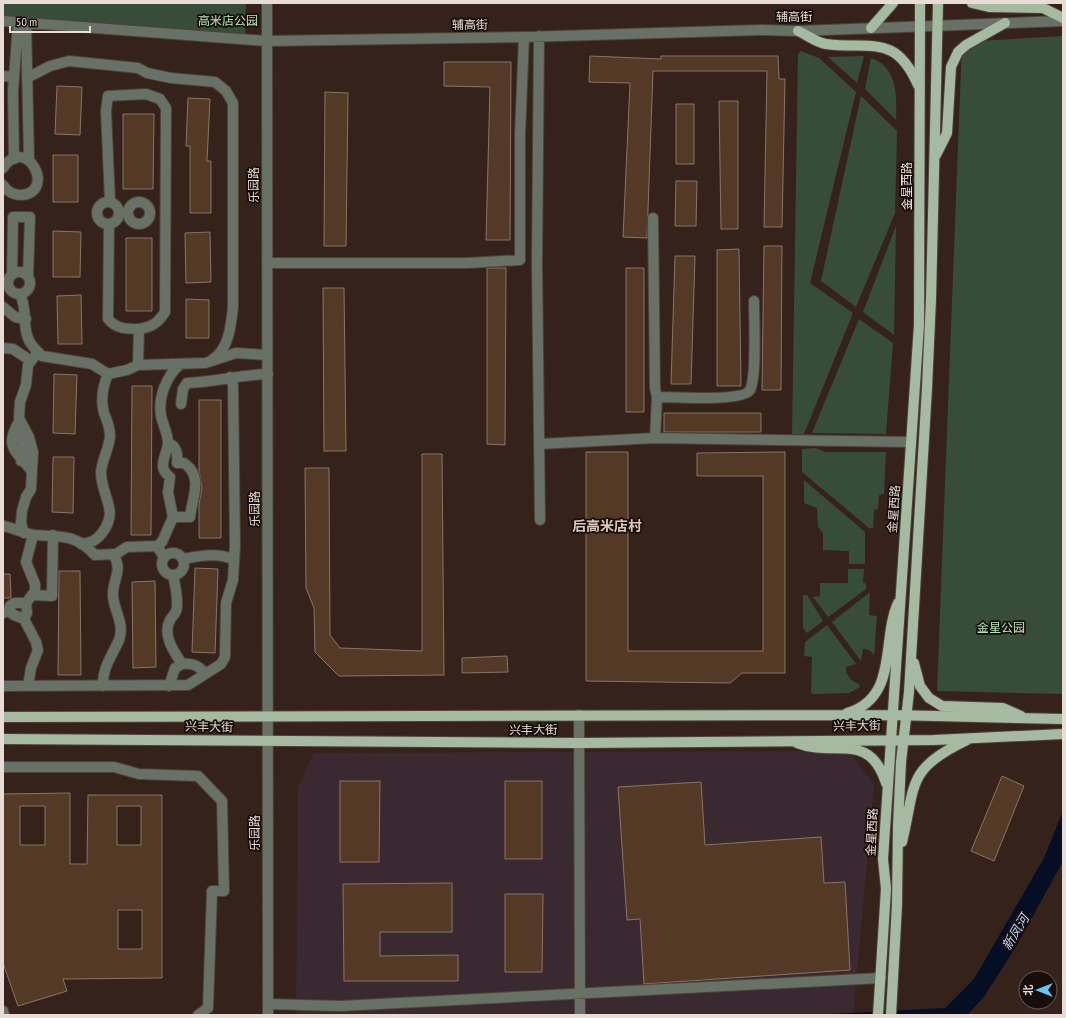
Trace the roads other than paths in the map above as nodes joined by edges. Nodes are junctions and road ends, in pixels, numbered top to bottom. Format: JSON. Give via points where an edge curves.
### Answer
{"nodes":[{"id":1,"x":267,"y":3,"type":"edge"},
{"id":2,"x":893,"y":3,"type":"edge"},
{"id":3,"x":920,"y":3,"type":"edge"},
{"id":4,"x":938,"y":3,"type":"edge"},
{"id":5,"x":972,"y":3,"type":"edge"},
{"id":6,"x":1063,"y":19,"type":"edge"},
{"id":7,"x":3,"y":22,"type":"edge"},
{"id":8,"x":22,"y":23,"type":"junction"},
{"id":9,"x":1005,"y":24,"type":"junction"},
{"id":10,"x":938,"y":25,"type":"junction"},
{"id":11,"x":920,"y":26,"type":"junction"},
{"id":12,"x":871,"y":28,"type":"junction"},
{"id":13,"x":798,"y":31,"type":"junction"},
{"id":14,"x":539,"y":36,"type":"junction"},
{"id":15,"x":524,"y":37,"type":"junction"},
{"id":16,"x":267,"y":41,"type":"junction"},
{"id":17,"x":3,"y":76,"type":"edge"},
{"id":18,"x":14,"y":77,"type":"junction"},
{"id":19,"x":27,"y":78,"type":"junction"},
{"id":20,"x":920,"y":89,"type":"junction"},
{"id":21,"x":14,"y":159,"type":"junction"},
{"id":22,"x":935,"y":159,"type":"junction"},
{"id":23,"x":29,"y":160,"type":"junction"},
{"id":24,"x":3,"y":168,"type":"edge"},
{"id":25,"x":3,"y":184,"type":"edge"},
{"id":26,"x":110,"y":201,"type":"junction"},
{"id":27,"x":167,"y":211,"type":"junction"},
{"id":28,"x":151,"y":212,"type":"junction"},
{"id":29,"x":124,"y":214,"type":"junction"},
{"id":30,"x":653,"y":218,"type":"dead end"},
{"id":31,"x":109,"y":224,"type":"junction"},
{"id":32,"x":267,"y":263,"type":"junction"},
{"id":33,"x":28,"y":276,"type":"junction"},
{"id":34,"x":8,"y":279,"type":"edge"},
{"id":35,"x":20,"y":294,"type":"junction"},
{"id":36,"x":754,"y":301,"type":"dead end"},
{"id":37,"x":3,"y":307,"type":"edge"},
{"id":38,"x":26,"y":319,"type":"junction"},
{"id":39,"x":139,"y":329,"type":"junction"},
{"id":40,"x":3,"y":348,"type":"edge"},
{"id":41,"x":38,"y":352,"type":"junction"},
{"id":42,"x":267,"y":355,"type":"junction"},
{"id":43,"x":31,"y":361,"type":"junction"},
{"id":44,"x":205,"y":363,"type":"junction"},
{"id":45,"x":181,"y":364,"type":"junction"},
{"id":46,"x":138,"y":365,"type":"junction"},
{"id":47,"x":108,"y":374,"type":"junction"},
{"id":48,"x":268,"y":374,"type":"junction"},
{"id":49,"x":230,"y":377,"type":"junction"},
{"id":50,"x":657,"y":397,"type":"junction"},
{"id":51,"x":180,"y":404,"type":"dead end"},
{"id":52,"x":20,"y":420,"type":"junction"},
{"id":53,"x":655,"y":438,"type":"junction"},
{"id":54,"x":911,"y":442,"type":"junction"},
{"id":55,"x":168,"y":443,"type":"junction"},
{"id":56,"x":539,"y":444,"type":"junction"},
{"id":57,"x":178,"y":463,"type":"junction"},
{"id":58,"x":32,"y":472,"type":"junction"},
{"id":59,"x":170,"y":477,"type":"junction"},
{"id":60,"x":173,"y":517,"type":"junction"},
{"id":61,"x":540,"y":520,"type":"dead end"},
{"id":62,"x":3,"y":526,"type":"edge"},
{"id":63,"x":28,"y":534,"type":"junction"},
{"id":64,"x":53,"y":535,"type":"junction"},
{"id":65,"x":81,"y":544,"type":"junction"},
{"id":66,"x":157,"y":546,"type":"junction"},
{"id":67,"x":113,"y":554,"type":"junction"},
{"id":68,"x":164,"y":557,"type":"junction"},
{"id":69,"x":183,"y":559,"type":"junction"},
{"id":70,"x":234,"y":560,"type":"junction"},
{"id":71,"x":173,"y":575,"type":"junction"},
{"id":72,"x":902,"y":594,"type":"junction"},
{"id":73,"x":33,"y":595,"type":"junction"},
{"id":74,"x":26,"y":603,"type":"junction"},
{"id":75,"x":6,"y":612,"type":"edge"},
{"id":76,"x":24,"y":618,"type":"junction"},
{"id":77,"x":912,"y":650,"type":"junction"},
{"id":78,"x":182,"y":664,"type":"junction"},
{"id":79,"x":205,"y":674,"type":"junction"},
{"id":80,"x":3,"y":686,"type":"edge"},
{"id":81,"x":28,"y":686,"type":"junction"},
{"id":82,"x":103,"y":686,"type":"junction"},
{"id":83,"x":169,"y":686,"type":"junction"},
{"id":84,"x":579,"y":715,"type":"junction"},
{"id":85,"x":840,"y":716,"type":"junction"},
{"id":86,"x":893,"y":716,"type":"junction"},
{"id":87,"x":906,"y":716,"type":"junction"},
{"id":88,"x":3,"y":717,"type":"edge"},
{"id":89,"x":268,"y":717,"type":"junction"},
{"id":90,"x":1026,"y":718,"type":"junction"},
{"id":91,"x":1063,"y":720,"type":"edge"},
{"id":92,"x":1063,"y":734,"type":"edge"},
{"id":93,"x":970,"y":738,"type":"junction"},
{"id":94,"x":3,"y":739,"type":"edge"},
{"id":95,"x":891,"y":739,"type":"junction"},
{"id":96,"x":904,"y":739,"type":"junction"},
{"id":97,"x":791,"y":740,"type":"junction"},
{"id":98,"x":268,"y":741,"type":"junction"},
{"id":99,"x":578,"y":744,"type":"junction"},
{"id":100,"x":3,"y":766,"type":"edge"},
{"id":101,"x":888,"y":790,"type":"junction"},
{"id":102,"x":898,"y":856,"type":"junction"},
{"id":103,"x":881,"y":978,"type":"junction"},
{"id":104,"x":581,"y":994,"type":"junction"},
{"id":105,"x":268,"y":1004,"type":"junction"},
{"id":106,"x":3,"y":1011,"type":"edge"},
{"id":107,"x":4,"y":1015,"type":"edge"},
{"id":108,"x":198,"y":1015,"type":"edge"},
{"id":109,"x":268,"y":1015,"type":"edge"},
{"id":110,"x":580,"y":1015,"type":"edge"},
{"id":111,"x":878,"y":1015,"type":"edge"},
{"id":112,"x":891,"y":1015,"type":"edge"}],
"edges":[{"from":1,"to":16,"type":"street","name":"乐园路"},
{"from":2,"to":12,"type":"main road"},
{"from":3,"to":11,"type":"main road","name":"金星西路"},
{"from":4,"to":10,"type":"main road"},
{"from":5,"to":6,"type":"main road","via":[[989,7],[1043,8]]},
{"from":6,"to":9,"type":"street","name":"辅高街"},
{"from":7,"to":8,"type":"street","name":"辅高街"},
{"from":8,"to":16,"type":"street","name":"辅高街"},
{"from":8,"to":18,"type":"street"},
{"from":8,"to":19,"type":"street"},
{"from":9,"to":10,"type":"street","name":"辅高街"},
{"from":9,"to":22,"type":"main road","via":[[958,52],[951,67],[947,133]]},
{"from":10,"to":11,"type":"street","name":"辅高街"},
{"from":10,"to":22,"type":"main road"},
{"from":11,"to":12,"type":"street","name":"辅高街"},
{"from":11,"to":20,"type":"main road","name":"金星西路"},
{"from":12,"to":13,"type":"street","name":"辅高街"},
{"from":13,"to":14,"type":"street","name":"辅高街"},
{"from":13,"to":20,"type":"main road","via":[[824,44],[883,46],[896,53],[910,67]]},
{"from":14,"to":15,"type":"street","name":"辅高街"},
{"from":14,"to":56,"type":"street"},
{"from":15,"to":16,"type":"street","name":"辅高街"},
{"from":15,"to":32,"type":"street","via":[[520,135],[520,260],[468,263]]},
{"from":16,"to":32,"type":"street","name":"乐园路"},
{"from":17,"to":18,"type":"street"},
{"from":18,"to":21,"type":"street"},
{"from":19,"to":23,"type":"street"},
{"from":19,"to":44,"type":"street","via":[[50,66],[69,61],[138,68],[147,73],[172,78],[215,82],[226,91],[233,103],[233,307],[230,331],[223,347],[218,355]]},
{"from":20,"to":54,"type":"main road","name":"金星西路","via":[[918,325]]},
{"from":21,"to":23,"type":"street"},
{"from":21,"to":24,"type":"street","via":[[7,162]]},
{"from":22,"to":77,"type":"main road","via":[[928,381]]},
{"from":23,"to":25,"type":"street","via":[[38,174],[38,180],[32,190],[20,195],[14,194]]},
{"from":26,"to":27,"type":"street","via":[[106,111],[108,96],[146,94],[160,99],[166,108]]},
{"from":26,"to":29,"type":"street"},
{"from":26,"to":31,"type":"street","via":[[102,203],[97,213],[99,220]]},
{"from":27,"to":28,"type":"street"},
{"from":27,"to":39,"type":"street","via":[[165,312],[159,322],[150,328]]},
{"from":28,"to":29,"type":"street","via":[[144,203],[137,202]]},
{"from":28,"to":29,"type":"street","via":[[149,220],[140,225]]},
{"from":29,"to":31,"type":"street"},
{"from":30,"to":50,"type":"street"},
{"from":31,"to":39,"type":"street","via":[[108,319],[121,329]]},
{"from":32,"to":42,"type":"street","name":"乐园路"},
{"from":33,"to":34,"type":"street","via":[[20,272]]},
{"from":33,"to":34,"type":"street","via":[[30,217],[13,217]]},
{"from":33,"to":35,"type":"street","via":[[30,286],[26,292]]},
{"from":34,"to":35,"type":"street","via":[[10,290]]},
{"from":35,"to":38,"type":"street"},
{"from":36,"to":50,"type":"street","via":[[753,374],[750,390],[745,394],[729,397]]},
{"from":37,"to":38,"type":"street","via":[[15,317]]},
{"from":38,"to":41,"type":"street","via":[[28,340]]},
{"from":39,"to":46,"type":"street"},
{"from":40,"to":43,"type":"street","via":[[13,349]]},
{"from":41,"to":43,"type":"street"},
{"from":41,"to":47,"type":"street","via":[[53,359],[92,364]]},
{"from":42,"to":44,"type":"street","via":[[236,353]]},
{"from":42,"to":48,"type":"street","name":"乐园路"},
{"from":43,"to":52,"type":"street","via":[[20,402]]},
{"from":44,"to":45,"type":"street"},
{"from":45,"to":46,"type":"street"},
{"from":45,"to":55,"type":"street","via":[[175,368],[164,387],[162,399],[161,416]]},
{"from":46,"to":47,"type":"street"},
{"from":47,"to":65,"type":"street","via":[[102,402],[110,437],[101,471],[110,520],[98,539]]},
{"from":48,"to":49,"type":"street"},
{"from":48,"to":89,"type":"street","name":"乐园路"},
{"from":49,"to":51,"type":"street","via":[[220,381],[187,383]]},
{"from":49,"to":70,"type":"street","via":[[233,385]]},
{"from":50,"to":53,"type":"street"},
{"from":52,"to":58,"type":"street","via":[[33,452]]},
{"from":52,"to":58,"type":"street","via":[[14,431],[12,443],[14,451]]},
{"from":53,"to":54,"type":"street"},
{"from":53,"to":56,"type":"street"},
{"from":54,"to":72,"type":"main road","name":"金星西路"},
{"from":55,"to":57,"type":"street","via":[[178,452]]},
{"from":55,"to":59,"type":"street","via":[[163,467],[165,474]]},
{"from":56,"to":61,"type":"street"},
{"from":57,"to":59,"type":"street"},
{"from":57,"to":60,"type":"street","via":[[189,466],[195,477],[196,493],[190,517]]},
{"from":58,"to":63,"type":"street","via":[[31,489],[26,497],[21,523]]},
{"from":59,"to":60,"type":"street","via":[[168,492]]},
{"from":60,"to":66,"type":"street","via":[[162,542]]},
{"from":62,"to":63,"type":"street"},
{"from":63,"to":64,"type":"street"},
{"from":63,"to":73,"type":"street","via":[[26,562],[36,584]]},
{"from":64,"to":65,"type":"street","via":[[66,536]]},
{"from":64,"to":73,"type":"street","via":[[52,596]]},
{"from":65,"to":67,"type":"street","via":[[95,555]]},
{"from":66,"to":67,"type":"street","via":[[127,547]]},
{"from":66,"to":68,"type":"street"},
{"from":67,"to":82,"type":"street","via":[[119,572],[113,596],[120,618],[120,632],[119,640],[102,676]]},
{"from":68,"to":69,"type":"street","via":[[174,552]]},
{"from":68,"to":71,"type":"street","via":[[162,568],[166,573]]},
{"from":69,"to":70,"type":"street","via":[[209,555]]},
{"from":69,"to":71,"type":"street","via":[[182,570]]},
{"from":70,"to":79,"type":"street","via":[[233,580],[226,603],[225,657],[221,664]]},
{"from":71,"to":78,"type":"street","via":[[177,606],[176,614],[168,627],[168,637]]},
{"from":72,"to":85,"type":"main road","via":[[893,613],[882,683],[864,705],[856,711]]},
{"from":72,"to":86,"type":"main road","name":"金星西路"},
{"from":73,"to":74,"type":"street"},
{"from":74,"to":75,"type":"street","via":[[14,603]]},
{"from":74,"to":76,"type":"street","via":[[27,613]]},
{"from":75,"to":76,"type":"street"},
{"from":76,"to":81,"type":"street","via":[[38,650]]},
{"from":77,"to":87,"type":"main road"},
{"from":77,"to":90,"type":"main road","via":[[920,686],[929,698],[942,706],[1003,708]]},
{"from":78,"to":79,"type":"street","via":[[198,666]]},
{"from":78,"to":83,"type":"street","via":[[175,668]]},
{"from":79,"to":83,"type":"street","via":[[188,685]]},
{"from":80,"to":81,"type":"street"},
{"from":81,"to":82,"type":"street"},
{"from":82,"to":83,"type":"street"},
{"from":84,"to":85,"type":"main road","name":"兴丰大街"},
{"from":84,"to":89,"type":"main road","name":"兴丰大街"},
{"from":84,"to":99,"type":"street"},
{"from":85,"to":86,"type":"main road","name":"兴丰大街"},
{"from":86,"to":87,"type":"main road","name":"兴丰大街"},
{"from":86,"to":95,"type":"main road","name":"金星西路"},
{"from":87,"to":90,"type":"main road","name":"兴丰大街"},
{"from":87,"to":96,"type":"main road"},
{"from":88,"to":89,"type":"main road","name":"兴丰大街"},
{"from":89,"to":98,"type":"street","name":"乐园路"},
{"from":90,"to":91,"type":"main road","name":"兴丰大街"},
{"from":92,"to":93,"type":"main road","name":"兴丰大街"},
{"from":93,"to":96,"type":"main road","name":"兴丰大街"},
{"from":93,"to":102,"type":"main road","via":[[937,755],[918,774]]},
{"from":94,"to":98,"type":"main road","name":"兴丰大街"},
{"from":95,"to":96,"type":"main road","name":"兴丰大街"},
{"from":95,"to":97,"type":"main road","name":"兴丰大街"},
{"from":95,"to":101,"type":"main road","name":"金星西路"},
{"from":96,"to":102,"type":"main road"},
{"from":97,"to":99,"type":"main road","name":"兴丰大街"},
{"from":97,"to":101,"type":"main road","via":[[808,747],[854,749],[865,753],[874,759]]},
{"from":98,"to":99,"type":"main road","name":"兴丰大街"},
{"from":98,"to":105,"type":"street","name":"乐园路"},
{"from":99,"to":104,"type":"street"},
{"from":100,"to":108,"type":"street","via":[[114,767],[139,774],[198,776],[222,801],[224,891],[212,891],[208,1008]]},
{"from":101,"to":103,"type":"main road","name":"金星西路"},
{"from":102,"to":112,"type":"main road"},
{"from":103,"to":104,"type":"street"},
{"from":103,"to":111,"type":"main road","name":"金星西路"},
{"from":104,"to":105,"type":"street","via":[[340,1006]]},
{"from":104,"to":110,"type":"street"},
{"from":105,"to":109,"type":"street","name":"乐园路"},
{"from":106,"to":107,"type":"street"}]}
